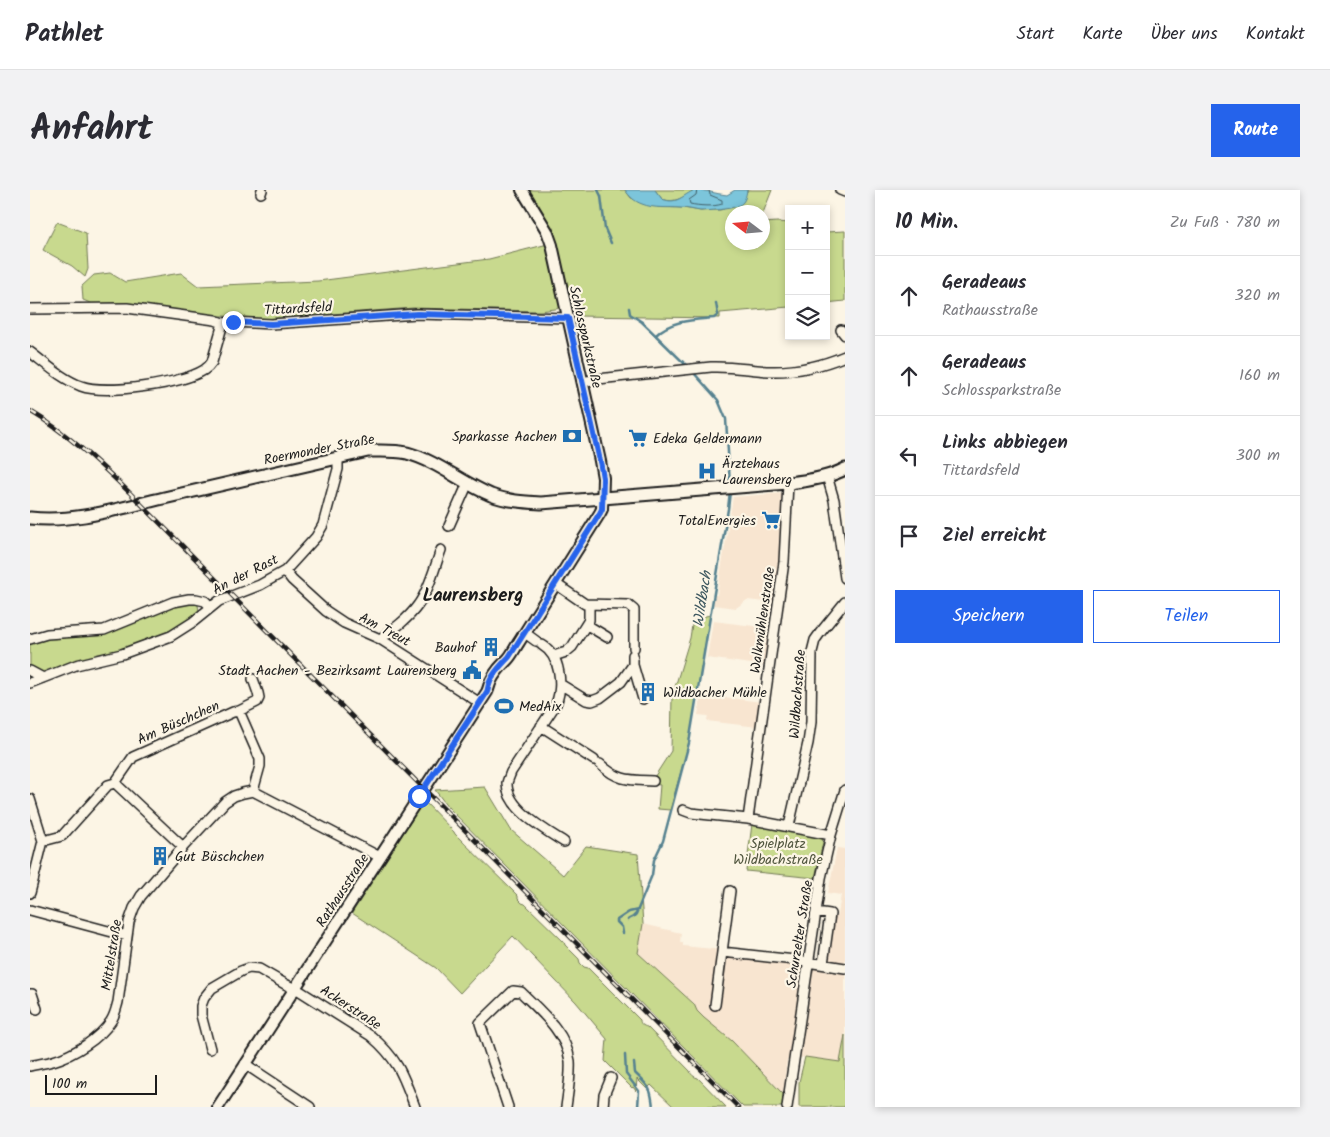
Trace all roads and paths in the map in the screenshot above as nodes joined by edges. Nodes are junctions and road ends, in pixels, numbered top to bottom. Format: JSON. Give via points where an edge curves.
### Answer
{"nodes":[{"id":1,"x":522,"y":190,"type":"edge"},
{"id":2,"x":840,"y":190,"type":"edge"},
{"id":3,"x":845,"y":192,"type":"edge"},
{"id":4,"x":30,"y":310,"type":"edge"},
{"id":5,"x":568,"y":318,"type":"junction"},
{"id":6,"x":223,"y":323,"type":"junction"},
{"id":7,"x":30,"y":352,"type":"edge"},
{"id":8,"x":845,"y":356,"type":"edge"},
{"id":9,"x":582,"y":382,"type":"junction"},
{"id":10,"x":338,"y":458,"type":"junction"},
{"id":11,"x":845,"y":469,"type":"edge"},
{"id":12,"x":827,"y":476,"type":"junction"},
{"id":13,"x":468,"y":483,"type":"junction"},
{"id":14,"x":788,"y":483,"type":"junction"},
{"id":15,"x":603,"y":498,"type":"junction"},
{"id":16,"x":30,"y":518,"type":"edge"},
{"id":17,"x":449,"y":526,"type":"dead end"},
{"id":18,"x":842,"y":534,"type":"edge"},
{"id":19,"x":441,"y":550,"type":"dead end"},
{"id":20,"x":285,"y":571,"type":"junction"},
{"id":21,"x":845,"y":578,"type":"edge"},
{"id":22,"x":556,"y":584,"type":"junction"},
{"id":23,"x":845,"y":602,"type":"edge"},
{"id":24,"x":589,"y":605,"type":"junction"},
{"id":25,"x":210,"y":608,"type":"junction"},
{"id":26,"x":587,"y":625,"type":"junction"},
{"id":27,"x":525,"y":633,"type":"junction"},
{"id":28,"x":607,"y":636,"type":"dead end"},
{"id":29,"x":30,"y":639,"type":"edge"},
{"id":30,"x":380,"y":639,"type":"junction"},
{"id":31,"x":554,"y":656,"type":"junction"},
{"id":32,"x":633,"y":665,"type":"junction"},
{"id":33,"x":30,"y":671,"type":"edge"},
{"id":34,"x":42,"y":678,"type":"junction"},
{"id":35,"x":252,"y":679,"type":"dead end"},
{"id":36,"x":30,"y":683,"type":"edge"},
{"id":37,"x":560,"y":684,"type":"junction"},
{"id":38,"x":643,"y":699,"type":"dead end"},
{"id":39,"x":480,"y":703,"type":"junction"},
{"id":40,"x":239,"y":711,"type":"junction"},
{"id":41,"x":541,"y":726,"type":"junction"},
{"id":42,"x":653,"y":781,"type":"dead end"},
{"id":43,"x":115,"y":783,"type":"junction"},
{"id":44,"x":845,"y":790,"type":"edge"},
{"id":45,"x":253,"y":791,"type":"junction"},
{"id":46,"x":30,"y":799,"type":"edge"},
{"id":47,"x":683,"y":810,"type":"dead end"},
{"id":48,"x":841,"y":816,"type":"edge"},
{"id":49,"x":748,"y":819,"type":"junction"},
{"id":50,"x":789,"y":826,"type":"junction"},
{"id":51,"x":831,"y":835,"type":"junction"},
{"id":52,"x":43,"y":841,"type":"junction"},
{"id":53,"x":564,"y":842,"type":"dead end"},
{"id":54,"x":183,"y":848,"type":"junction"},
{"id":55,"x":380,"y":857,"type":"junction"},
{"id":56,"x":730,"y":891,"type":"dead end"},
{"id":57,"x":30,"y":894,"type":"edge"},
{"id":58,"x":30,"y":910,"type":"edge"},
{"id":59,"x":816,"y":912,"type":"junction"},
{"id":60,"x":127,"y":936,"type":"junction"},
{"id":61,"x":722,"y":952,"type":"junction"},
{"id":62,"x":809,"y":962,"type":"junction"},
{"id":63,"x":823,"y":964,"type":"junction"},
{"id":64,"x":845,"y":968,"type":"edge"},
{"id":65,"x":294,"y":989,"type":"junction"},
{"id":66,"x":30,"y":994,"type":"edge"},
{"id":67,"x":715,"y":1005,"type":"dead end"},
{"id":68,"x":37,"y":1009,"type":"dead end"},
{"id":69,"x":210,"y":1049,"type":"dead end"},
{"id":70,"x":245,"y":1064,"type":"junction"},
{"id":71,"x":30,"y":1066,"type":"edge"},
{"id":72,"x":611,"y":1078,"type":"dead end"},
{"id":73,"x":790,"y":1084,"type":"junction"},
{"id":74,"x":218,"y":1107,"type":"edge"},
{"id":75,"x":310,"y":1107,"type":"edge"},
{"id":76,"x":415,"y":1107,"type":"edge"},
{"id":77,"x":508,"y":1107,"type":"edge"},
{"id":78,"x":566,"y":1107,"type":"edge"},
{"id":79,"x":603,"y":1107,"type":"edge"},
{"id":80,"x":787,"y":1107,"type":"edge"},
{"id":81,"x":794,"y":1107,"type":"edge"}],
"edges":[{"from":1,"to":5,"type":"street","name":"Schlossparkstraße","via":[[547,231]]},
{"from":2,"to":3,"type":"street"},
{"from":4,"to":6,"type":"street","name":"Tittardsfeld","via":[[127,308]]},
{"from":5,"to":6,"type":"street","name":"Tittardsfeld","via":[[417,314],[271,324]]},
{"from":5,"to":9,"type":"street","name":"Schlossparkstraße"},
{"from":6,"to":7,"type":"street","via":[[208,367],[184,378],[149,386],[87,388]]},
{"from":8,"to":9,"type":"street","via":[[785,371],[704,368]]},
{"from":9,"to":15,"type":"street","name":"Schlossparkstraße","via":[[600,461]]},
{"from":10,"to":13,"type":"main road","name":"Roermonder Straße","via":[[368,451],[408,453]]},
{"from":10,"to":16,"type":"main road","name":"Roermonder Straße","via":[[119,510],[54,520]]},
{"from":10,"to":20,"type":"street","name":"An der Rast","via":[[323,524]]},
{"from":11,"to":12,"type":"main road","name":"Roermonder Straße"},
{"from":12,"to":14,"type":"main road","name":"Roermonder Straße"},
{"from":12,"to":18,"type":"street"},
{"from":13,"to":15,"type":"main road","name":"Roermonder Straße","via":[[492,495],[522,502]]},
{"from":13,"to":17,"type":"street"},
{"from":14,"to":15,"type":"main road","name":"Roermonder Straße"},
{"from":14,"to":49,"type":"street","name":"Walkmühlenstraße","via":[[784,562]]},
{"from":15,"to":22,"type":"street","name":"Rathausstraße","via":[[600,513]]},
{"from":18,"to":21,"type":"street"},
{"from":19,"to":30,"type":"street","via":[[419,604],[402,623]]},
{"from":20,"to":25,"type":"street","name":"An der Rast"},
{"from":20,"to":30,"type":"street","name":"Am Treut","via":[[332,615]]},
{"from":22,"to":24,"type":"street"},
{"from":22,"to":27,"type":"street","name":"Rathausstraße"},
{"from":23,"to":50,"type":"street","name":"Wildbachstraße","via":[[820,633],[812,652],[811,722]]},
{"from":24,"to":26,"type":"street"},
{"from":24,"to":32,"type":"street","via":[[628,605],[634,610]]},
{"from":25,"to":29,"type":"street","name":"An der Rast","via":[[205,601],[189,598],[104,630],[47,634]]},
{"from":25,"to":34,"type":"street","name":"An der Rast","via":[[171,636]]},
{"from":26,"to":28,"type":"street"},
{"from":26,"to":31,"type":"street","via":[[572,647]]},
{"from":27,"to":31,"type":"street"},
{"from":27,"to":39,"type":"street","name":"Rathausstraße","via":[[507,659],[501,678]]},
{"from":30,"to":39,"type":"street","name":"Am Treut"},
{"from":31,"to":37,"type":"street"},
{"from":32,"to":37,"type":"street","via":[[621,682],[592,701]]},
{"from":32,"to":38,"type":"street"},
{"from":33,"to":34,"type":"street"},
{"from":34,"to":36,"type":"street","name":"An der Rast"},
{"from":35,"to":40,"type":"street","name":"Am Büschchen","via":[[259,698]]},
{"from":37,"to":41,"type":"street","via":[[556,704]]},
{"from":39,"to":55,"type":"street","name":"Rathausstraße"},
{"from":40,"to":43,"type":"street","name":"Am Büschchen","via":[[134,757]]},
{"from":40,"to":45,"type":"street","name":"Am Büschchen","via":[[260,759]]},
{"from":41,"to":42,"type":"street","via":[[609,773],[625,780]]},
{"from":41,"to":53,"type":"street","via":[[511,772],[507,782],[509,793],[514,805]]},
{"from":43,"to":52,"type":"street","name":"Am Büschchen","via":[[108,785],[62,836]]},
{"from":43,"to":54,"type":"street"},
{"from":44,"to":48,"type":"street","name":"Schurzelter Straße"},
{"from":45,"to":54,"type":"street","name":"Mittelstraße","via":[[225,802]]},
{"from":45,"to":55,"type":"street"},
{"from":46,"to":52,"type":"street"},
{"from":47,"to":49,"type":"street"},
{"from":48,"to":51,"type":"street","name":"Schurzelter Straße"},
{"from":49,"to":50,"type":"street"},
{"from":50,"to":51,"type":"street"},
{"from":51,"to":59,"type":"street","name":"Schurzelter Straße"},
{"from":52,"to":57,"type":"street"},
{"from":54,"to":60,"type":"street","name":"Mittelstraße","via":[[141,896],[129,922]]},
{"from":55,"to":65,"type":"street","name":"Rathausstraße"},
{"from":56,"to":61,"type":"street"},
{"from":58,"to":60,"type":"street"},
{"from":59,"to":62,"type":"street","name":"Schurzelter Straße"},
{"from":59,"to":63,"type":"street","via":[[830,914]]},
{"from":60,"to":71,"type":"street","name":"Mittelstraße","via":[[118,1002],[112,1021],[87,1044],[55,1060]]},
{"from":61,"to":62,"type":"street"},
{"from":61,"to":67,"type":"street"},
{"from":62,"to":63,"type":"street"},
{"from":62,"to":73,"type":"street","name":"Schurzelter Straße"},
{"from":63,"to":64,"type":"street"},
{"from":65,"to":69,"type":"street","name":"Ackerstraße","via":[[254,968],[241,971],[212,988],[204,998],[200,1015]]},
{"from":65,"to":70,"type":"street","name":"Rathausstraße"},
{"from":65,"to":76,"type":"street","name":"Ackerstraße","via":[[381,1045],[401,1071]]},
{"from":66,"to":68,"type":"street"},
{"from":70,"to":74,"type":"street","name":"Rathausstraße"},
{"from":70,"to":75,"type":"street"},
{"from":72,"to":79,"type":"street"},
{"from":73,"to":80,"type":"street","name":"Schurzelter Straße"},
{"from":73,"to":81,"type":"street","name":"Schurzelter Straße"},
{"from":77,"to":78,"type":"street","via":[[480,1023],[513,991],[521,992],[563,1039],[570,1060]]}]}
